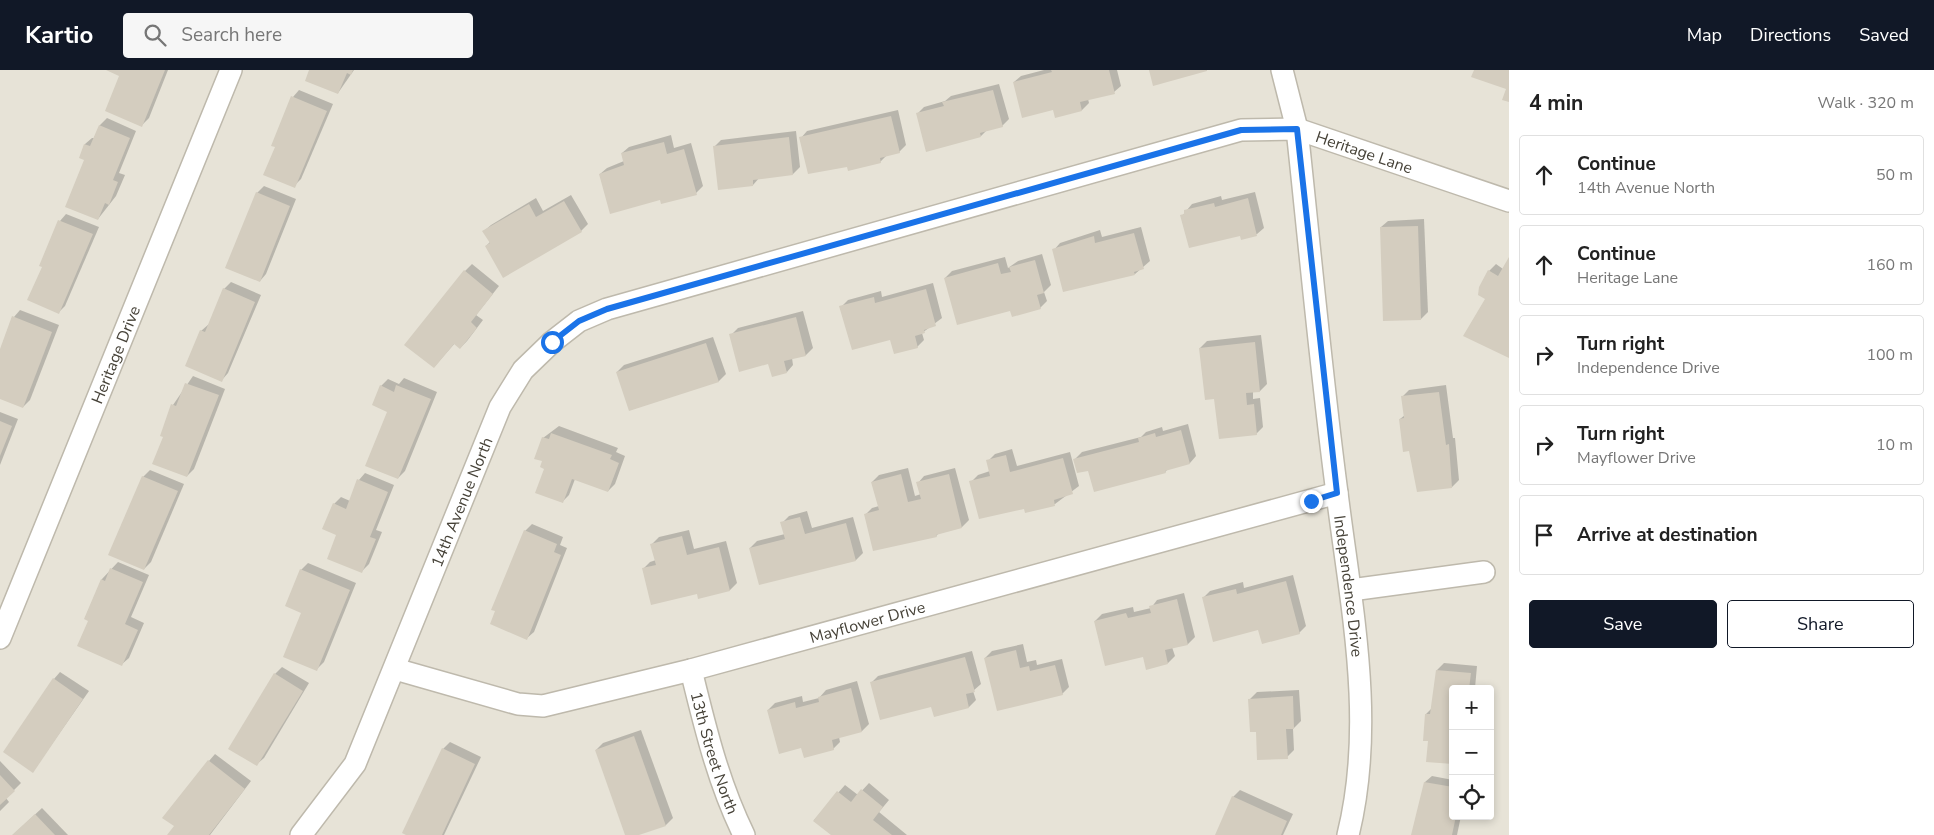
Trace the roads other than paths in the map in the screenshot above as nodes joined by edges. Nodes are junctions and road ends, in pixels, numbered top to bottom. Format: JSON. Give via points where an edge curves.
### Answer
{"nodes":[{"id":1,"x":231,"y":70,"type":"edge"},
{"id":2,"x":1282,"y":70,"type":"edge"},
{"id":3,"x":1297,"y":129,"type":"junction"},
{"id":4,"x":1509,"y":200,"type":"edge"},
{"id":5,"x":725,"y":274,"type":"joint"},
{"id":6,"x":1337,"y":493,"type":"junction"},
{"id":7,"x":1484,"y":572,"type":"dead end"},
{"id":8,"x":1351,"y":590,"type":"junction"},
{"id":9,"x":0,"y":638,"type":"edge"},
{"id":10,"x":395,"y":669,"type":"junction"},
{"id":11,"x":691,"y":670,"type":"junction"},
{"id":12,"x":301,"y":835,"type":"edge"},
{"id":13,"x":744,"y":835,"type":"edge"},
{"id":14,"x":1348,"y":835,"type":"edge"}],
"edges":[{"from":1,"to":9,"type":"street","name":"Heritage Drive"},
{"from":2,"to":3,"type":"street","name":"Independence Drive"},
{"from":3,"to":4,"type":"street","name":"Heritage Lane"},
{"from":3,"to":5,"type":"street","name":"Heritage Lane","via":[[1241,130]]},
{"from":3,"to":6,"type":"street","name":"Independence Drive"},
{"from":5,"to":10,"type":"street","name":"14th Avenue North","via":[[607,309],[579,321],[523,370],[500,407]]},
{"from":6,"to":8,"type":"street","name":"Independence Drive"},
{"from":6,"to":11,"type":"street","name":"Mayflower Drive"},
{"from":7,"to":8,"type":"street"},
{"from":8,"to":14,"type":"street","name":"Independence Drive","via":[[1361,708],[1360,763]]},
{"from":10,"to":11,"type":"street","name":"Mayflower Drive","via":[[518,704],[543,706]]},
{"from":10,"to":12,"type":"street","name":"14th Avenue North","via":[[355,764]]},
{"from":11,"to":13,"type":"street","name":"13th Street North","via":[[716,767],[730,808]]}]}
